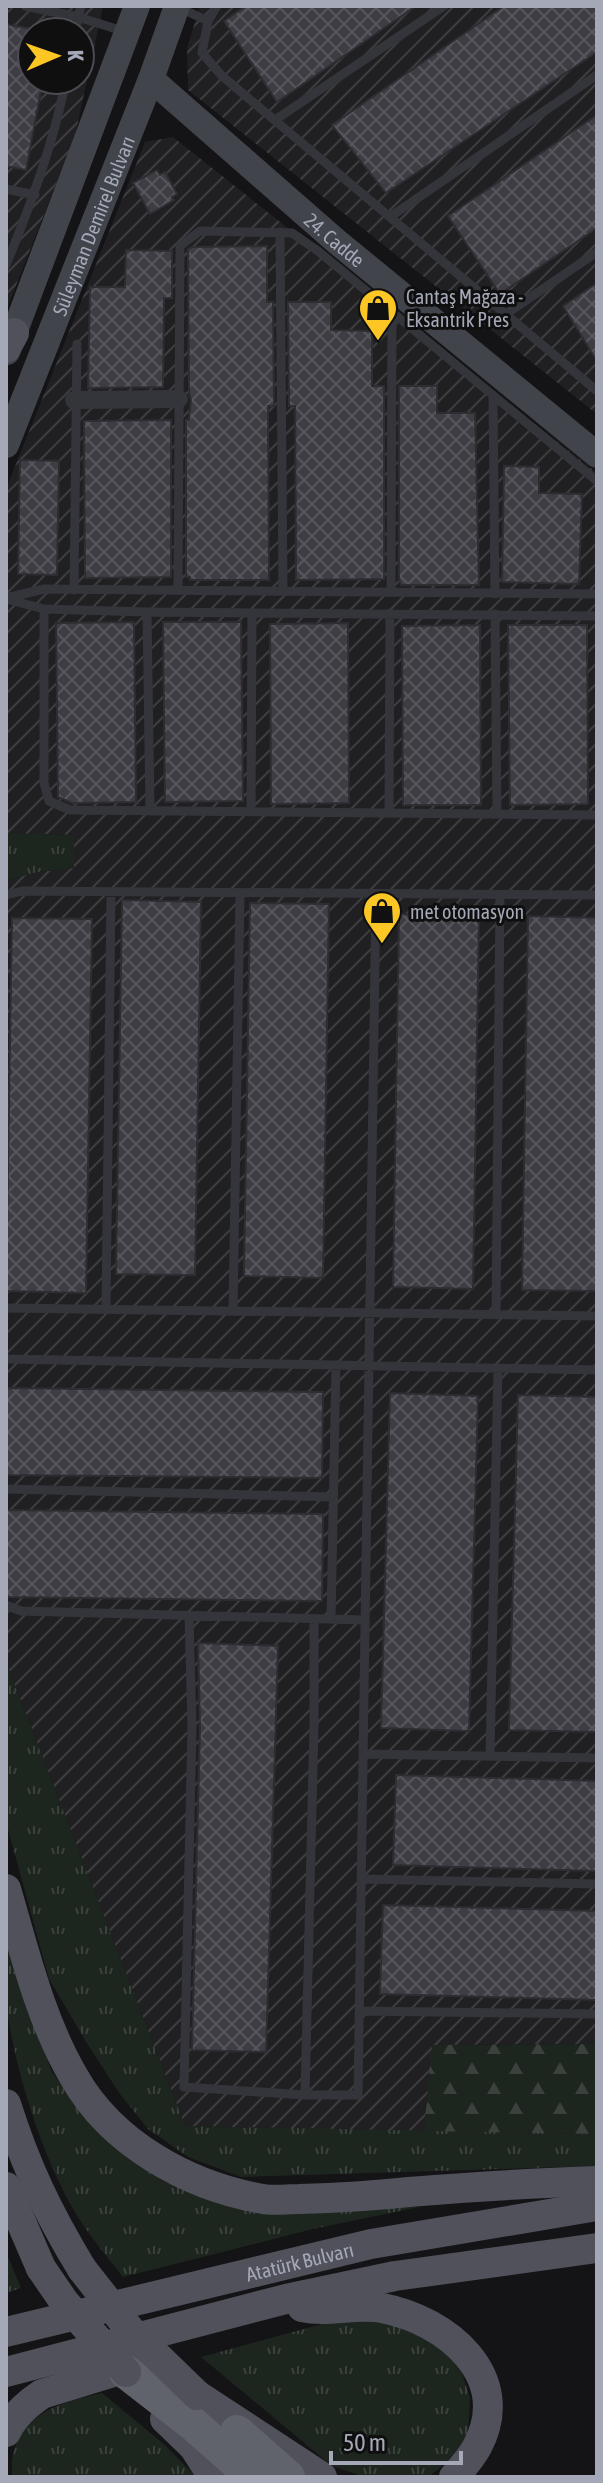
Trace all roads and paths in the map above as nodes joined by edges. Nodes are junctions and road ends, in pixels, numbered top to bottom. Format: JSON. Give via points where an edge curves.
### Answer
{"nodes":[{"id":1,"x":25,"y":6,"type":"edge"},
{"id":2,"x":137,"y":6,"type":"edge"},
{"id":3,"x":177,"y":6,"type":"edge"},
{"id":4,"x":444,"y":6,"type":"edge"},
{"id":5,"x":217,"y":7,"type":"edge"},
{"id":6,"x":80,"y":11,"type":"edge"},
{"id":7,"x":208,"y":21,"type":"junction"},
{"id":8,"x":128,"y":33,"type":"junction"},
{"id":9,"x":597,"y":75,"type":"edge"},
{"id":10,"x":151,"y":79,"type":"junction"},
{"id":11,"x":63,"y":96,"type":"edge"},
{"id":12,"x":275,"y":120,"type":"junction"},
{"id":13,"x":6,"y":189,"type":"edge"},
{"id":14,"x":35,"y":195,"type":"junction"},
{"id":15,"x":390,"y":217,"type":"junction"},
{"id":16,"x":280,"y":232,"type":"junction"},
{"id":17,"x":597,"y":252,"type":"edge"},
{"id":18,"x":6,"y":265,"type":"edge"},
{"id":19,"x":392,"y":312,"type":"junction"},
{"id":20,"x":506,"y":314,"type":"junction"},
{"id":21,"x":77,"y":344,"type":"dead end"},
{"id":22,"x":9,"y":346,"type":"edge"},
{"id":23,"x":597,"y":391,"type":"edge"},
{"id":24,"x":493,"y":395,"type":"junction"},
{"id":25,"x":179,"y":399,"type":"junction"},
{"id":26,"x":74,"y":400,"type":"junction"},
{"id":27,"x":6,"y":445,"type":"edge"},
{"id":28,"x":597,"y":455,"type":"edge"},
{"id":29,"x":597,"y":481,"type":"edge"},
{"id":30,"x":74,"y":590,"type":"junction"},
{"id":31,"x":178,"y":590,"type":"junction"},
{"id":32,"x":283,"y":591,"type":"junction"},
{"id":33,"x":391,"y":592,"type":"junction"},
{"id":34,"x":495,"y":594,"type":"junction"},
{"id":35,"x":597,"y":594,"type":"edge"},
{"id":36,"x":6,"y":598,"type":"edge"},
{"id":37,"x":44,"y":609,"type":"junction"},
{"id":38,"x":147,"y":612,"type":"junction"},
{"id":39,"x":252,"y":613,"type":"junction"},
{"id":40,"x":390,"y":613,"type":"junction"},
{"id":41,"x":495,"y":614,"type":"junction"},
{"id":42,"x":597,"y":616,"type":"edge"},
{"id":43,"x":150,"y":811,"type":"junction"},
{"id":44,"x":251,"y":811,"type":"junction"},
{"id":45,"x":389,"y":813,"type":"junction"},
{"id":46,"x":497,"y":814,"type":"junction"},
{"id":47,"x":597,"y":815,"type":"edge"},
{"id":48,"x":111,"y":892,"type":"junction"},
{"id":49,"x":240,"y":893,"type":"junction"},
{"id":50,"x":376,"y":894,"type":"junction"},
{"id":51,"x":6,"y":895,"type":"edge"},
{"id":52,"x":500,"y":895,"type":"junction"},
{"id":53,"x":597,"y":895,"type":"edge"},
{"id":54,"x":6,"y":1308,"type":"edge"},
{"id":55,"x":106,"y":1309,"type":"junction"},
{"id":56,"x":233,"y":1311,"type":"junction"},
{"id":57,"x":369,"y":1313,"type":"junction"},
{"id":58,"x":496,"y":1315,"type":"junction"},
{"id":59,"x":597,"y":1316,"type":"edge"},
{"id":60,"x":6,"y":1359,"type":"edge"},
{"id":61,"x":336,"y":1365,"type":"junction"},
{"id":62,"x":369,"y":1366,"type":"junction"},
{"id":63,"x":498,"y":1368,"type":"junction"},
{"id":64,"x":597,"y":1370,"type":"edge"},
{"id":65,"x":6,"y":1489,"type":"edge"},
{"id":66,"x":333,"y":1497,"type":"junction"},
{"id":67,"x":6,"y":1605,"type":"edge"},
{"id":68,"x":189,"y":1616,"type":"junction"},
{"id":69,"x":314,"y":1619,"type":"junction"},
{"id":70,"x":331,"y":1619,"type":"junction"},
{"id":71,"x":365,"y":1620,"type":"junction"},
{"id":72,"x":363,"y":1754,"type":"junction"},
{"id":73,"x":490,"y":1756,"type":"junction"},
{"id":74,"x":597,"y":1758,"type":"edge"},
{"id":75,"x":361,"y":1879,"type":"junction"},
{"id":76,"x":597,"y":1884,"type":"edge"},
{"id":77,"x":6,"y":1889,"type":"edge"},
{"id":78,"x":361,"y":2011,"type":"junction"},
{"id":79,"x":597,"y":2014,"type":"edge"},
{"id":80,"x":305,"y":2095,"type":"junction"},
{"id":81,"x":6,"y":2104,"type":"edge"},
{"id":82,"x":597,"y":2181,"type":"edge"},
{"id":83,"x":6,"y":2187,"type":"edge"},
{"id":84,"x":597,"y":2206,"type":"edge"},
{"id":85,"x":597,"y":2248,"type":"edge"},
{"id":86,"x":286,"y":2299,"type":"junction"},
{"id":87,"x":202,"y":2321,"type":"junction"},
{"id":88,"x":6,"y":2332,"type":"edge"},
{"id":89,"x":6,"y":2372,"type":"edge"},
{"id":90,"x":126,"y":2372,"type":"junction"},
{"id":91,"x":197,"y":2395,"type":"junction"},
{"id":92,"x":6,"y":2432,"type":"edge"},
{"id":93,"x":213,"y":2477,"type":"edge"},
{"id":94,"x":253,"y":2477,"type":"edge"},
{"id":95,"x":288,"y":2477,"type":"edge"},
{"id":96,"x":322,"y":2477,"type":"edge"},
{"id":97,"x":454,"y":2477,"type":"edge"}],
"edges":[{"from":1,"to":6,"type":"lane"},
{"from":2,"to":8,"type":"main road","name":"Süleyman Demirel Bulvarı"},
{"from":3,"to":7,"type":"lane"},
{"from":3,"to":10,"type":"main road","name":"Süleyman Demirel Bulvarı"},
{"from":4,"to":12,"type":"lane"},
{"from":5,"to":7,"type":"lane"},
{"from":6,"to":8,"type":"lane"},
{"from":7,"to":12,"type":"lane","via":[[202,53]]},
{"from":8,"to":22,"type":"main road","name":"Süleyman Demirel Bulvarı"},
{"from":9,"to":15,"type":"lane"},
{"from":10,"to":27,"type":"main road","name":"Süleyman Demirel Bulvarı"},
{"from":10,"to":28,"type":"main road","name":"24. Cadde","via":[[336,241]]},
{"from":11,"to":14,"type":"lane"},
{"from":12,"to":15,"type":"lane"},
{"from":13,"to":14,"type":"lane"},
{"from":14,"to":18,"type":"lane"},
{"from":15,"to":20,"type":"lane"},
{"from":16,"to":19,"type":"lane","via":[[292,233],[318,251]]},
{"from":16,"to":25,"type":"lane","via":[[200,231],[180,246]]},
{"from":16,"to":32,"type":"lane"},
{"from":17,"to":20,"type":"lane"},
{"from":19,"to":24,"type":"lane"},
{"from":19,"to":33,"type":"lane"},
{"from":20,"to":23,"type":"lane"},
{"from":21,"to":26,"type":"lane"},
{"from":24,"to":29,"type":"lane"},
{"from":24,"to":34,"type":"lane"},
{"from":25,"to":26,"type":"street"},
{"from":25,"to":31,"type":"lane"},
{"from":26,"to":30,"type":"lane"},
{"from":30,"to":31,"type":"lane"},
{"from":30,"to":36,"type":"lane","via":[[44,589]]},
{"from":31,"to":32,"type":"lane"},
{"from":32,"to":33,"type":"lane"},
{"from":33,"to":34,"type":"lane"},
{"from":34,"to":35,"type":"lane"},
{"from":36,"to":37,"type":"lane"},
{"from":37,"to":38,"type":"lane"},
{"from":37,"to":43,"type":"lane","via":[[44,783],[49,801],[70,810]]},
{"from":38,"to":39,"type":"lane"},
{"from":38,"to":43,"type":"lane"},
{"from":39,"to":40,"type":"lane"},
{"from":39,"to":44,"type":"lane"},
{"from":40,"to":41,"type":"lane"},
{"from":40,"to":45,"type":"lane"},
{"from":41,"to":42,"type":"lane"},
{"from":41,"to":46,"type":"lane"},
{"from":43,"to":44,"type":"lane"},
{"from":44,"to":45,"type":"lane"},
{"from":45,"to":46,"type":"lane"},
{"from":46,"to":47,"type":"lane"},
{"from":48,"to":49,"type":"lane"},
{"from":48,"to":51,"type":"lane"},
{"from":48,"to":55,"type":"lane"},
{"from":49,"to":50,"type":"lane"},
{"from":49,"to":56,"type":"lane"},
{"from":50,"to":52,"type":"lane"},
{"from":50,"to":57,"type":"lane"},
{"from":52,"to":53,"type":"lane"},
{"from":52,"to":58,"type":"lane"},
{"from":54,"to":55,"type":"lane"},
{"from":55,"to":56,"type":"lane"},
{"from":56,"to":57,"type":"lane"},
{"from":57,"to":58,"type":"lane"},
{"from":57,"to":62,"type":"lane"},
{"from":58,"to":59,"type":"lane"},
{"from":60,"to":61,"type":"lane"},
{"from":61,"to":62,"type":"lane"},
{"from":61,"to":66,"type":"lane"},
{"from":62,"to":63,"type":"lane"},
{"from":62,"to":71,"type":"lane"},
{"from":63,"to":64,"type":"lane"},
{"from":63,"to":73,"type":"lane"},
{"from":65,"to":66,"type":"lane"},
{"from":66,"to":70,"type":"lane"},
{"from":67,"to":68,"type":"lane","via":[[21,1611]]},
{"from":68,"to":69,"type":"lane"},
{"from":68,"to":80,"type":"lane","via":[[192,1727],[184,2087]]},
{"from":69,"to":70,"type":"lane"},
{"from":69,"to":80,"type":"lane"},
{"from":70,"to":71,"type":"lane"},
{"from":71,"to":72,"type":"lane"},
{"from":72,"to":73,"type":"lane"},
{"from":72,"to":75,"type":"lane"},
{"from":73,"to":74,"type":"lane"},
{"from":75,"to":76,"type":"lane"},
{"from":75,"to":78,"type":"lane"},
{"from":77,"to":82,"type":"main road","via":[[37,1996],[74,2078],[114,2127],[181,2172],[266,2199]]},
{"from":78,"to":79,"type":"lane"},
{"from":78,"to":80,"type":"lane","via":[[358,2095]]},
{"from":81,"to":91,"type":"main road","bridge":true,"via":[[45,2207],[82,2269],[130,2330]]},
{"from":83,"to":90,"type":"main road","bridge":true,"via":[[41,2268]]},
{"from":84,"to":88,"type":"main road","name":"Atatürk Bulvarı","via":[[371,2244]]},
{"from":85,"to":86,"type":"main road","name":"Atatürk Bulvarı","via":[[395,2276]]},
{"from":86,"to":87,"type":"main road","name":"Atatürk Bulvarı"},
{"from":86,"to":97,"type":"main road","via":[[304,2308],[379,2307],[407,2314],[427,2321],[462,2346],[474,2363],[487,2406],[477,2447]]},
{"from":87,"to":89,"type":"main road","name":"Atatürk Bulvarı"},
{"from":87,"to":92,"type":"main road","via":[[154,2359],[42,2394],[27,2404]]},
{"from":90,"to":93,"type":"main road","via":[[141,2395],[194,2447]]},
{"from":90,"to":94,"type":"highway"},
{"from":91,"to":95,"type":"highway"},
{"from":91,"to":96,"type":"main road"}]}
